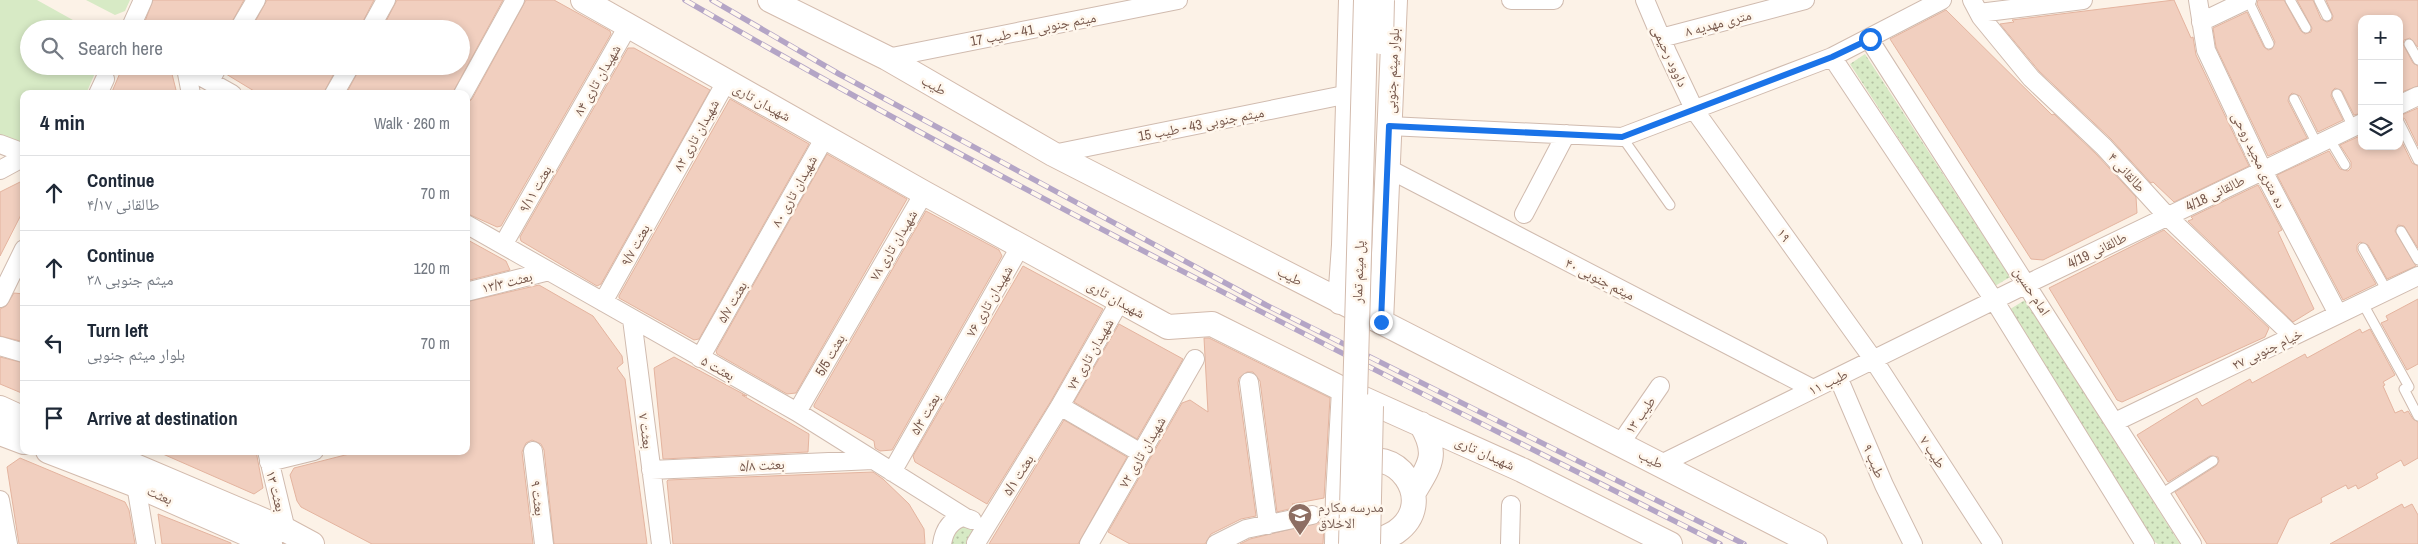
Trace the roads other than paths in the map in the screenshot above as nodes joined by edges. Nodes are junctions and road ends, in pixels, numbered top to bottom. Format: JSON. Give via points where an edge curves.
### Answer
{"nodes":[{"id":1,"x":143,"y":0,"type":"edge"},
{"id":2,"x":256,"y":0,"type":"edge"},
{"id":3,"x":386,"y":0,"type":"edge"},
{"id":4,"x":515,"y":0,"type":"edge"},
{"id":5,"x":583,"y":0,"type":"edge"},
{"id":6,"x":770,"y":0,"type":"edge"},
{"id":7,"x":1178,"y":0,"type":"edge"},
{"id":8,"x":1351,"y":0,"type":"edge"},
{"id":9,"x":1366,"y":0,"type":"edge"},
{"id":10,"x":1382,"y":0,"type":"edge"},
{"id":11,"x":1395,"y":0,"type":"edge"},
{"id":12,"x":1511,"y":0,"type":"edge"},
{"id":13,"x":1554,"y":0,"type":"edge"},
{"id":14,"x":1645,"y":0,"type":"edge"},
{"id":15,"x":1805,"y":0,"type":"edge"},
{"id":16,"x":1942,"y":0,"type":"edge"},
{"id":17,"x":2083,"y":0,"type":"edge"},
{"id":18,"x":2198,"y":0,"type":"edge"},
{"id":19,"x":2248,"y":0,"type":"edge"},
{"id":20,"x":2290,"y":0,"type":"edge"},
{"id":21,"x":2319,"y":0,"type":"edge"},
{"id":22,"x":1975,"y":6,"type":"edge"},
{"id":23,"x":2327,"y":16,"type":"dead end"},
{"id":24,"x":134,"y":20,"type":"edge"},
{"id":25,"x":244,"y":20,"type":"edge"},
{"id":26,"x":375,"y":20,"type":"edge"},
{"id":27,"x":2202,"y":22,"type":"junction"},
{"id":28,"x":628,"y":26,"type":"junction"},
{"id":29,"x":2306,"y":28,"type":"dead end"},
{"id":30,"x":1661,"y":38,"type":"junction"},
{"id":31,"x":1870,"y":39,"type":"junction"},
{"id":32,"x":2269,"y":44,"type":"dead end"},
{"id":33,"x":2409,"y":44,"type":"dead end"},
{"id":34,"x":1832,"y":57,"type":"junction"},
{"id":35,"x":887,"y":58,"type":"junction"},
{"id":36,"x":2418,"y":60,"type":"edge"},
{"id":37,"x":186,"y":75,"type":"edge"},
{"id":38,"x":215,"y":75,"type":"edge"},
{"id":39,"x":345,"y":75,"type":"edge"},
{"id":40,"x":726,"y":82,"type":"junction"},
{"id":41,"x":466,"y":88,"type":"edge"},
{"id":42,"x":190,"y":90,"type":"edge"},
{"id":43,"x":228,"y":90,"type":"edge"},
{"id":44,"x":336,"y":90,"type":"edge"},
{"id":45,"x":1349,"y":94,"type":"junction"},
{"id":46,"x":2337,"y":94,"type":"dead end"},
{"id":47,"x":2418,"y":96,"type":"edge"},
{"id":48,"x":2294,"y":99,"type":"dead end"},
{"id":49,"x":2403,"y":103,"type":"edge"},
{"id":50,"x":1695,"y":111,"type":"junction"},
{"id":51,"x":2357,"y":125,"type":"edge"},
{"id":52,"x":1389,"y":126,"type":"junction"},
{"id":53,"x":2403,"y":130,"type":"edge"},
{"id":54,"x":567,"y":134,"type":"joint"},
{"id":55,"x":1566,"y":134,"type":"junction"},
{"id":56,"x":825,"y":137,"type":"junction"},
{"id":57,"x":1622,"y":137,"type":"junction"},
{"id":58,"x":2323,"y":141,"type":"junction"},
{"id":59,"x":0,"y":144,"type":"edge"},
{"id":60,"x":20,"y":152,"type":"edge"},
{"id":61,"x":1053,"y":154,"type":"junction"},
{"id":62,"x":20,"y":159,"type":"edge"},
{"id":63,"x":2418,"y":160,"type":"edge"},
{"id":64,"x":2345,"y":165,"type":"dead end"},
{"id":65,"x":1387,"y":168,"type":"junction"},
{"id":66,"x":2262,"y":169,"type":"junction"},
{"id":67,"x":0,"y":170,"type":"edge"},
{"id":68,"x":666,"y":188,"type":"joint"},
{"id":69,"x":924,"y":193,"type":"junction"},
{"id":70,"x":1670,"y":205,"type":"dead end"},
{"id":71,"x":1524,"y":214,"type":"dead end"},
{"id":72,"x":2167,"y":216,"type":"junction"},
{"id":73,"x":470,"y":226,"type":"edge"},
{"id":74,"x":2401,"y":230,"type":"dead end"},
{"id":75,"x":503,"y":245,"type":"junction"},
{"id":76,"x":1021,"y":245,"type":"junction"},
{"id":77,"x":1344,"y":245,"type":"junction"},
{"id":78,"x":764,"y":246,"type":"joint"},
{"id":79,"x":1384,"y":248,"type":"junction"},
{"id":80,"x":2364,"y":248,"type":"dead end"},
{"id":81,"x":20,"y":258,"type":"edge"},
{"id":82,"x":2418,"y":260,"type":"edge"},
{"id":83,"x":549,"y":271,"type":"junction"},
{"id":84,"x":2418,"y":276,"type":"edge"},
{"id":85,"x":2027,"y":284,"type":"junction"},
{"id":86,"x":8,"y":287,"type":"edge"},
{"id":87,"x":2387,"y":290,"type":"junction"},
{"id":88,"x":470,"y":291,"type":"edge"},
{"id":89,"x":862,"y":297,"type":"joint"},
{"id":90,"x":1994,"y":300,"type":"junction"},
{"id":91,"x":1120,"y":301,"type":"junction"},
{"id":92,"x":603,"y":302,"type":"junction"},
{"id":93,"x":1340,"y":302,"type":"junction"},
{"id":94,"x":2362,"y":302,"type":"junction"},
{"id":95,"x":2338,"y":314,"type":"junction"},
{"id":96,"x":632,"y":319,"type":"junction"},
{"id":97,"x":1381,"y":322,"type":"junction"},
{"id":98,"x":2293,"y":336,"type":"junction"},
{"id":99,"x":0,"y":346,"type":"edge"},
{"id":100,"x":20,"y":353,"type":"edge"},
{"id":101,"x":957,"y":357,"type":"joint"},
{"id":102,"x":700,"y":358,"type":"junction"},
{"id":103,"x":1195,"y":360,"type":"dead end"},
{"id":104,"x":1873,"y":360,"type":"junction"},
{"id":105,"x":1838,"y":377,"type":"junction"},
{"id":106,"x":1249,"y":382,"type":"dead end"},
{"id":107,"x":1660,"y":386,"type":"dead end"},
{"id":108,"x":1813,"y":389,"type":"junction"},
{"id":109,"x":1344,"y":390,"type":"junction"},
{"id":110,"x":1060,"y":406,"type":"junction"},
{"id":111,"x":0,"y":408,"type":"edge"},
{"id":112,"x":797,"y":412,"type":"junction"},
{"id":113,"x":2418,"y":416,"type":"edge"},
{"id":114,"x":20,"y":417,"type":"edge"},
{"id":115,"x":2115,"y":422,"type":"junction"},
{"id":116,"x":1422,"y":424,"type":"junction"},
{"id":117,"x":0,"y":433,"type":"edge"},
{"id":118,"x":20,"y":440,"type":"edge"},
{"id":119,"x":1620,"y":444,"type":"junction"},
{"id":120,"x":1476,"y":449,"type":"junction"},
{"id":121,"x":533,"y":451,"type":"dead end"},
{"id":122,"x":1141,"y":453,"type":"junction"},
{"id":123,"x":58,"y":455,"type":"edge"},
{"id":124,"x":108,"y":455,"type":"edge"},
{"id":125,"x":283,"y":455,"type":"edge"},
{"id":126,"x":268,"y":457,"type":"edge"},
{"id":127,"x":873,"y":460,"type":"junction"},
{"id":128,"x":2213,"y":461,"type":"dead end"},
{"id":129,"x":1661,"y":464,"type":"junction"},
{"id":130,"x":1429,"y":467,"type":"junction"},
{"id":131,"x":651,"y":470,"type":"junction"},
{"id":132,"x":892,"y":472,"type":"junction"},
{"id":133,"x":136,"y":485,"type":"junction"},
{"id":134,"x":2161,"y":494,"type":"junction"},
{"id":135,"x":1338,"y":496,"type":"junction"},
{"id":136,"x":1414,"y":498,"type":"junction"},
{"id":137,"x":0,"y":500,"type":"edge"},
{"id":138,"x":1511,"y":505,"type":"dead end"},
{"id":139,"x":1312,"y":514,"type":"dead end"},
{"id":140,"x":966,"y":518,"type":"junction"},
{"id":141,"x":1268,"y":525,"type":"junction"},
{"id":142,"x":278,"y":537,"type":"edge"},
{"id":143,"x":8,"y":544,"type":"edge"},
{"id":144,"x":146,"y":544,"type":"edge"},
{"id":145,"x":312,"y":544,"type":"edge"},
{"id":146,"x":544,"y":544,"type":"edge"},
{"id":147,"x":661,"y":544,"type":"edge"},
{"id":148,"x":942,"y":544,"type":"edge"},
{"id":149,"x":975,"y":544,"type":"edge"},
{"id":150,"x":1089,"y":544,"type":"edge"},
{"id":151,"x":1216,"y":544,"type":"edge"},
{"id":152,"x":1337,"y":544,"type":"edge"},
{"id":153,"x":1351,"y":544,"type":"edge"},
{"id":154,"x":1368,"y":544,"type":"edge"},
{"id":155,"x":1378,"y":544,"type":"edge"},
{"id":156,"x":1510,"y":544,"type":"edge"},
{"id":157,"x":1670,"y":544,"type":"edge"},
{"id":158,"x":1815,"y":544,"type":"edge"},
{"id":159,"x":1913,"y":544,"type":"edge"},
{"id":160,"x":1993,"y":544,"type":"edge"},
{"id":161,"x":2145,"y":544,"type":"edge"},
{"id":162,"x":2192,"y":544,"type":"edge"}],
"edges":[{"from":1,"to":24,"type":"street"},
{"from":2,"to":25,"type":"street"},
{"from":3,"to":26,"type":"street"},
{"from":4,"to":41,"type":"street"},
{"from":5,"to":28,"type":"main road","name":"شهیدان تاری"},
{"from":6,"to":35,"type":"main road","name":"طیب"},
{"from":7,"to":35,"type":"street","name":"میثم جنوبی 41 - طیب 17"},
{"from":8,"to":45,"type":"main road"},
{"from":9,"to":153,"type":"main road","name":"پل میثم تمار","bridge":true},
{"from":10,"to":154,"type":"main road","name":"پل میثم تمار","bridge":true},
{"from":11,"to":52,"type":"main road","name":"بلوار میثم جنوبی"},
{"from":12,"to":13,"type":"street"},
{"from":14,"to":30,"type":"street","name":"داوود رحیمی"},
{"from":15,"to":30,"type":"street","name":"۸ متری مهدیه"},
{"from":16,"to":31,"type":"street"},
{"from":17,"to":22,"type":"street"},
{"from":18,"to":27,"type":"street","name":"ده متری مجید روحی"},
{"from":19,"to":27,"type":"street"},
{"from":19,"to":32,"type":"lane"},
{"from":20,"to":29,"type":"lane"},
{"from":21,"to":23,"type":"lane"},
{"from":22,"to":72,"type":"street","name":"طالقانی ۴","via":[[2031,78],[2104,147]]},
{"from":27,"to":66,"type":"street","name":"ده متری مجید روحی","via":[[2206,50]]},
{"from":28,"to":40,"type":"main road","name":"شهیدان تاری"},
{"from":28,"to":54,"type":"street","name":"شهیدان تاری ۸۴"},
{"from":30,"to":50,"type":"street","name":"داوود رحیمی"},
{"from":31,"to":34,"type":"street"},
{"from":31,"to":85,"type":"street","name":"امام حسین"},
{"from":33,"to":36,"type":"lane"},
{"from":34,"to":50,"type":"street"},
{"from":34,"to":90,"type":"street"},
{"from":35,"to":61,"type":"main road","name":"طیب"},
{"from":37,"to":42,"type":"street"},
{"from":38,"to":43,"type":"street"},
{"from":39,"to":44,"type":"street"},
{"from":40,"to":56,"type":"main road","name":"شهیدان تاری"},
{"from":40,"to":68,"type":"street","name":"شهیدان تاری ۸۲"},
{"from":45,"to":61,"type":"street","name":"میثم جنوبی 43 - طیب 15"},
{"from":45,"to":77,"type":"main road"},
{"from":46,"to":51,"type":"lane"},
{"from":47,"to":49,"type":"street"},
{"from":48,"to":58,"type":"lane"},
{"from":50,"to":57,"type":"street"},
{"from":50,"to":104,"type":"street","name":"۱۹"},
{"from":51,"to":58,"type":"street","name":"طالقانی 4/18"},
{"from":52,"to":55,"type":"street"},
{"from":52,"to":65,"type":"main road","name":"بلوار میثم جنوبی"},
{"from":53,"to":63,"type":"lane"},
{"from":54,"to":75,"type":"street","name":"بعثت ۹/۱۱"},
{"from":55,"to":57,"type":"street"},
{"from":55,"to":71,"type":"street"},
{"from":56,"to":69,"type":"main road","name":"شهیدان تاری"},
{"from":56,"to":78,"type":"street","name":"شهیدان تاری ۸۰"},
{"from":57,"to":70,"type":"lane"},
{"from":58,"to":64,"type":"lane"},
{"from":58,"to":66,"type":"street","name":"طالقانی 4/18"},
{"from":59,"to":60,"type":"street"},
{"from":61,"to":93,"type":"main road","name":"طیب"},
{"from":62,"to":67,"type":"street"},
{"from":65,"to":79,"type":"main road","name":"بلوار میثم جنوبی"},
{"from":65,"to":108,"type":"street","name":"میثم جنوبی ۴۰"},
{"from":66,"to":72,"type":"street","name":"طالقانی 4/18"},
{"from":66,"to":95,"type":"street","name":"ده متری مجید روحی"},
{"from":68,"to":92,"type":"street","name":"بعثت ۹/۷"},
{"from":69,"to":76,"type":"main road","name":"شهیدان تاری"},
{"from":69,"to":89,"type":"street","name":"شهیدان تاری ۷۸"},
{"from":72,"to":85,"type":"street","name":"طالقانی 4/19"},
{"from":72,"to":98,"type":"street","name":"طالقانی ۴"},
{"from":73,"to":75,"type":"street","name":"بعثت ۵"},
{"from":74,"to":82,"type":"lane"},
{"from":75,"to":83,"type":"street","name":"بعثت ۵"},
{"from":76,"to":91,"type":"main road","name":"شهیدان تاری"},
{"from":76,"to":101,"type":"street","name":"شهیدان تاری ۷۶"},
{"from":77,"to":79,"type":"main road","via":[[1348,255],[1358,262],[1369,263],[1379,257]]},
{"from":77,"to":93,"type":"main road"},
{"from":78,"to":102,"type":"street","name":"بعثت ۵/۷"},
{"from":79,"to":97,"type":"main road","name":"بلوار میثم جنوبی"},
{"from":80,"to":87,"type":"lane"},
{"from":81,"to":86,"type":"street"},
{"from":83,"to":88,"type":"street","name":"بعثت ۱۳/۳"},
{"from":83,"to":92,"type":"street","name":"بعثت ۵"},
{"from":84,"to":87,"type":"street","name":"خیام جنوبی ۲۷"},
{"from":85,"to":90,"type":"street","name":"طالقانی 4/19"},
{"from":85,"to":115,"type":"street","name":"امام حسین"},
{"from":87,"to":94,"type":"street","name":"خیام جنوبی ۲۷"},
{"from":89,"to":112,"type":"street","name":"بعثت 5/5"},
{"from":90,"to":104,"type":"street","name":"طیب ۱۱"},
{"from":90,"to":161,"type":"street"},
{"from":91,"to":109,"type":"main road","name":"شهیدان تاری","via":[[1168,326],[1212,324]]},
{"from":91,"to":110,"type":"street","name":"شهیدان تاری ۷۴"},
{"from":92,"to":96,"type":"street","name":"بعثت ۵"},
{"from":93,"to":97,"type":"main road","name":"طیب"},
{"from":94,"to":95,"type":"street","name":"خیام جنوبی ۲۷"},
{"from":94,"to":113,"type":"lane"},
{"from":95,"to":98,"type":"street","name":"خیام جنوبی ۲۷"},
{"from":96,"to":102,"type":"street","name":"بعثت ۵"},
{"from":96,"to":131,"type":"street","name":"بعثت ۷"},
{"from":97,"to":119,"type":"main road","name":"طیب"},
{"from":98,"to":115,"type":"street","name":"خیام جنوبی ۲۷"},
{"from":99,"to":100,"type":"street"},
{"from":101,"to":132,"type":"street","name":"بعثت ۵/۳"},
{"from":102,"to":112,"type":"street","name":"بعثت ۵"},
{"from":103,"to":122,"type":"street","name":"شهیدان تاری ۷۲"},
{"from":104,"to":105,"type":"street","name":"طیب ۱۱"},
{"from":104,"to":160,"type":"street","name":"طیب ۷"},
{"from":105,"to":108,"type":"street","name":"طیب ۱۱"},
{"from":105,"to":159,"type":"street","name":"طیب ۹"},
{"from":106,"to":141,"type":"street"},
{"from":107,"to":119,"type":"street","name":"طیب ۱۳"},
{"from":108,"to":129,"type":"street","name":"طیب ۱۱"},
{"from":109,"to":116,"type":"main road","name":"شهیدان تاری"},
{"from":109,"to":135,"type":"main road"},
{"from":110,"to":122,"type":"street"},
{"from":110,"to":149,"type":"street","name":"بعثت ۵/۱"},
{"from":111,"to":114,"type":"main road"},
{"from":112,"to":127,"type":"street","name":"بعثت ۵"},
{"from":115,"to":134,"type":"street","name":"امام حسین"},
{"from":116,"to":120,"type":"main road","name":"شهیدان تاری"},
{"from":116,"to":130,"type":"main road","via":[[1432,451]]},
{"from":117,"to":118,"type":"main road"},
{"from":119,"to":129,"type":"main road","name":"طیب"},
{"from":120,"to":130,"type":"main road","via":[[1452,454]]},
{"from":120,"to":157,"type":"main road","name":"شهیدان تاری"},
{"from":121,"to":146,"type":"street","name":"بعثت ۹"},
{"from":122,"to":150,"type":"street","name":"شهیدان تاری ۷۲"},
{"from":123,"to":133,"type":"main road","name":"بعثت"},
{"from":124,"to":142,"type":"main road","name":"بعثت"},
{"from":125,"to":126,"type":"street"},
{"from":126,"to":142,"type":"street","name":"بعثت ۱۳"},
{"from":127,"to":131,"type":"street","name":"بعثت ۵/۸"},
{"from":127,"to":132,"type":"street","name":"بعثت ۵"},
{"from":128,"to":134,"type":"lane"},
{"from":129,"to":158,"type":"main road","name":"طیب"},
{"from":130,"to":136,"type":"main road"},
{"from":131,"to":147,"type":"street","name":"بعثت ۷"},
{"from":132,"to":140,"type":"street","name":"بعثت ۵"},
{"from":133,"to":142,"type":"main road","name":"بعثت"},
{"from":133,"to":144,"type":"street"},
{"from":134,"to":162,"type":"street","name":"امام حسین"},
{"from":135,"to":136,"type":"main road","via":[[1351,472],[1365,462],[1379,462],[1399,468],[1409,478]]},
{"from":135,"to":152,"type":"main road"},
{"from":136,"to":155,"type":"main road","via":[[1408,520]]},
{"from":137,"to":143,"type":"street"},
{"from":138,"to":156,"type":"street"},
{"from":139,"to":141,"type":"street"},
{"from":140,"to":148,"type":"street","via":[[952,523]]},
{"from":140,"to":149,"type":"street","via":[[976,526]]},
{"from":141,"to":151,"type":"street","via":[[1246,529]]},
{"from":142,"to":145,"type":"main road","name":"بعثت"}]}
